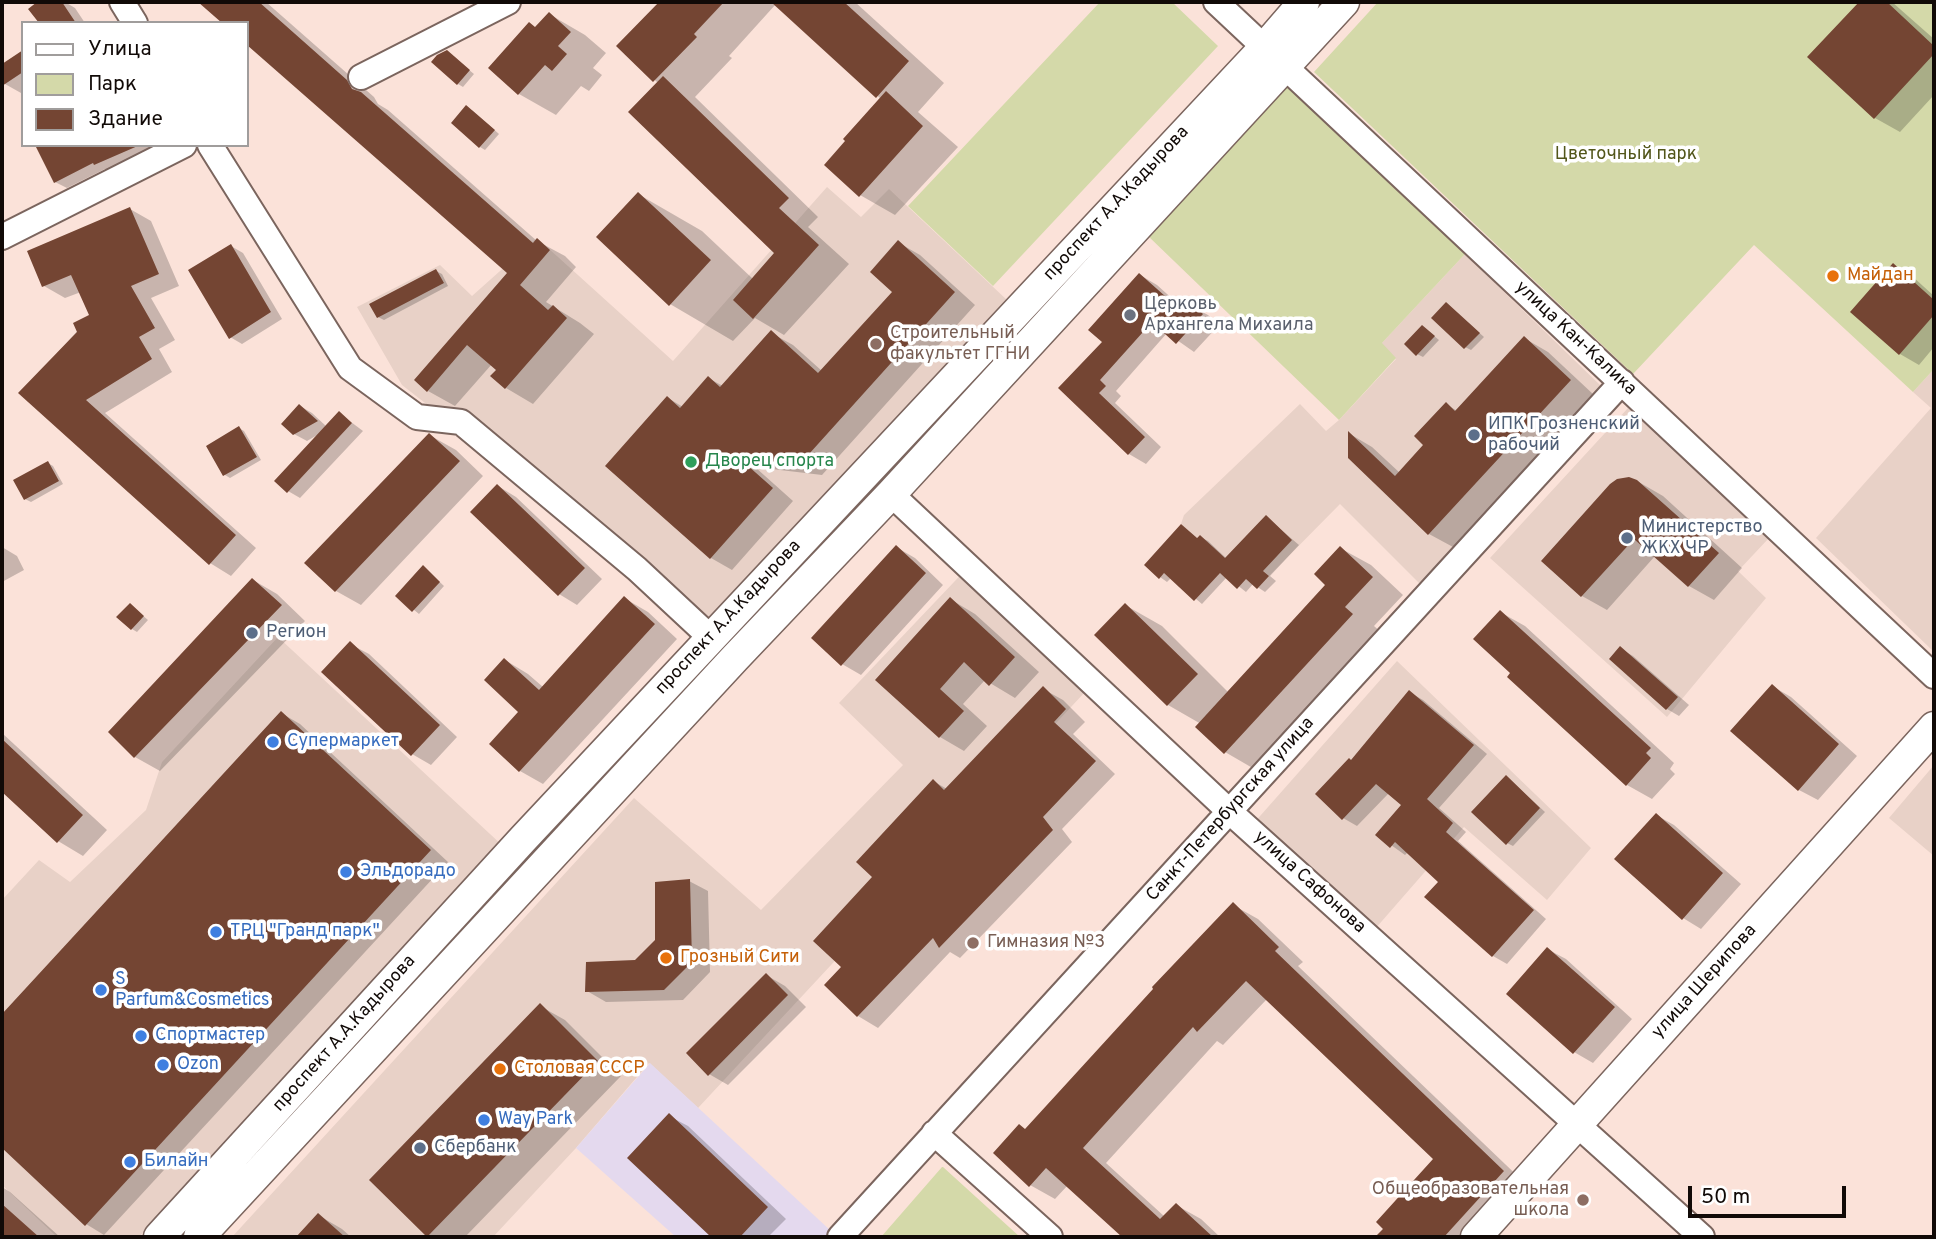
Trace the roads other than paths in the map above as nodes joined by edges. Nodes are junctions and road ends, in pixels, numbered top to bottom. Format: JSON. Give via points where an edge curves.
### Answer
{"nodes":[{"id":1,"x":122,"y":2,"type":"edge"},
{"id":2,"x":508,"y":2,"type":"edge"},
{"id":3,"x":1216,"y":2,"type":"edge"},
{"id":4,"x":1304,"y":2,"type":"edge"},
{"id":5,"x":1344,"y":2,"type":"edge"},
{"id":6,"x":134,"y":21,"type":"edge"},
{"id":7,"x":1275,"y":57,"type":"junction"},
{"id":8,"x":361,"y":77,"type":"dead end"},
{"id":9,"x":180,"y":147,"type":"edge"},
{"id":10,"x":211,"y":147,"type":"edge"},
{"id":11,"x":2,"y":237,"type":"edge"},
{"id":12,"x":1622,"y":382,"type":"junction"},
{"id":13,"x":891,"y":494,"type":"junction"},
{"id":14,"x":710,"y":637,"type":"junction"},
{"id":15,"x":1934,"y":676,"type":"edge"},
{"id":16,"x":1934,"y":727,"type":"edge"},
{"id":17,"x":1230,"y":812,"type":"junction"},
{"id":18,"x":1577,"y":1124,"type":"junction"},
{"id":19,"x":934,"y":1133,"type":"junction"},
{"id":20,"x":159,"y":1237,"type":"edge"},
{"id":21,"x":199,"y":1237,"type":"edge"},
{"id":22,"x":840,"y":1237,"type":"edge"},
{"id":23,"x":1050,"y":1237,"type":"edge"},
{"id":24,"x":1476,"y":1237,"type":"edge"},
{"id":25,"x":1702,"y":1237,"type":"edge"}],
"edges":[{"from":1,"to":6,"type":"street"},
{"from":2,"to":8,"type":"street"},
{"from":3,"to":7,"type":"street","name":"улица Кан-Калика"},
{"from":4,"to":7,"type":"main road","name":"проспект А.А.Кадырова"},
{"from":5,"to":7,"type":"main road","name":"проспект А.А.Кадырова"},
{"from":7,"to":12,"type":"street","name":"улица Кан-Калика"},
{"from":7,"to":13,"type":"main road","name":"проспект А.А.Кадырова"},
{"from":7,"to":14,"type":"main road","name":"проспект А.А.Кадырова"},
{"from":9,"to":11,"type":"street"},
{"from":10,"to":14,"type":"street","via":[[350,368],[417,417],[461,422]]},
{"from":12,"to":15,"type":"street","name":"улица Кан-Калика"},
{"from":12,"to":17,"type":"street","name":"Санкт-Петербургская улица"},
{"from":13,"to":17,"type":"street","name":"улица Сафонова"},
{"from":13,"to":21,"type":"main road","name":"проспект А.А.Кадырова"},
{"from":14,"to":20,"type":"main road","name":"проспект А.А.Кадырова"},
{"from":16,"to":18,"type":"main road","name":"улица Шерипова"},
{"from":17,"to":18,"type":"street","name":"улица Сафонова"},
{"from":17,"to":19,"type":"street","name":"Санкт-Петербургская улица"},
{"from":18,"to":24,"type":"main road","name":"улица Шерипова"},
{"from":18,"to":25,"type":"street","name":"улица Сафонова"},
{"from":19,"to":22,"type":"street","name":"Санкт-Петербургская улица"},
{"from":19,"to":23,"type":"street"}]}
